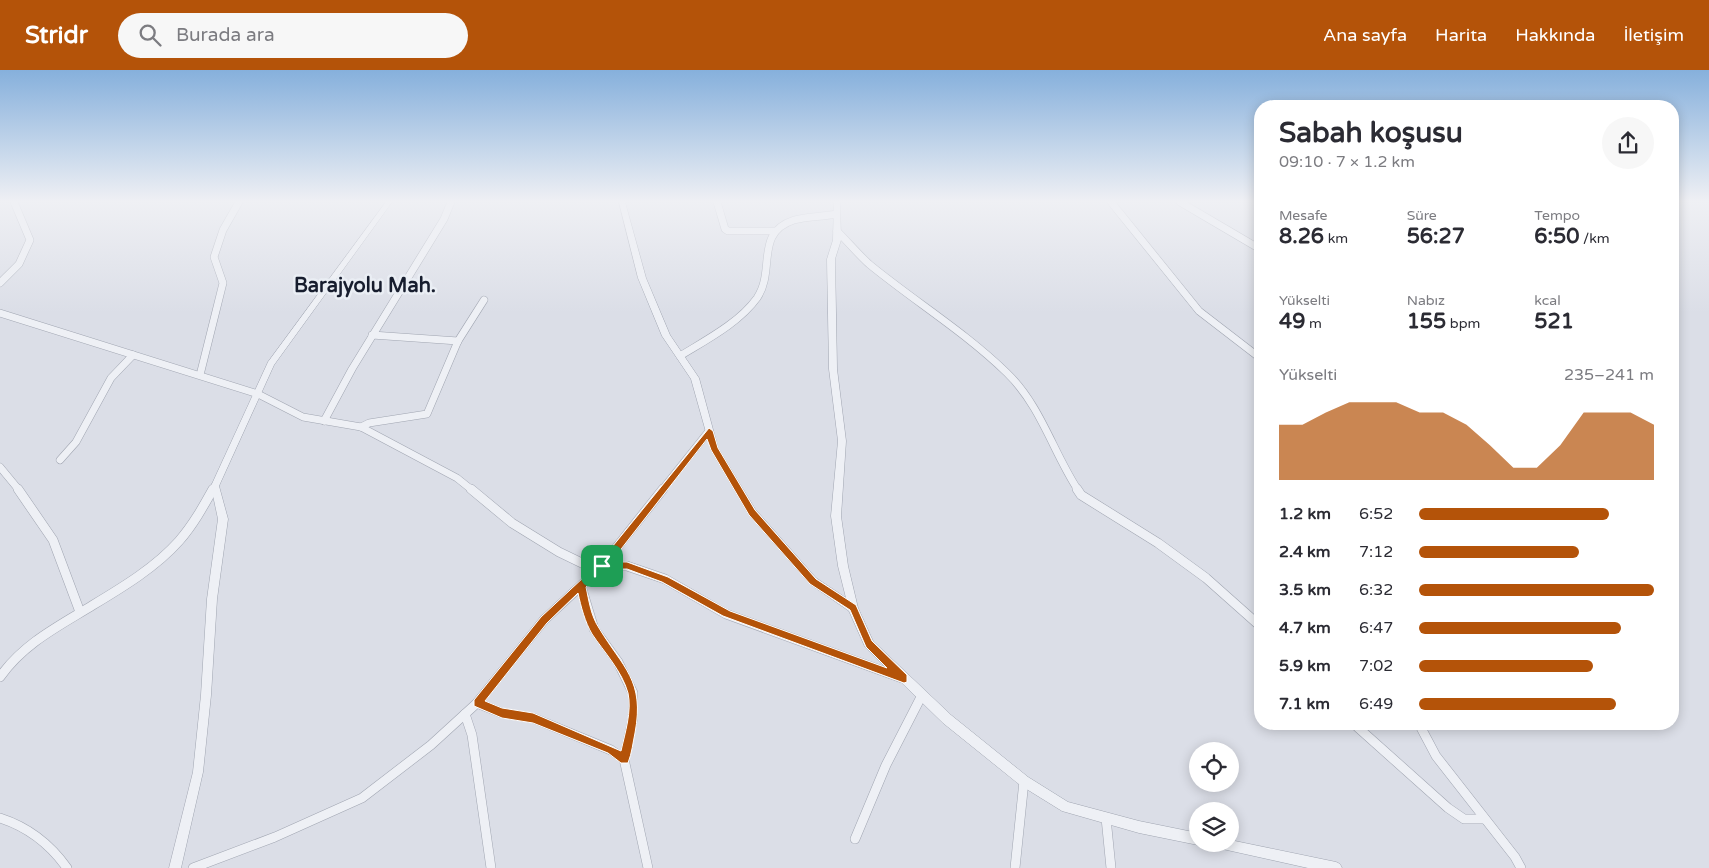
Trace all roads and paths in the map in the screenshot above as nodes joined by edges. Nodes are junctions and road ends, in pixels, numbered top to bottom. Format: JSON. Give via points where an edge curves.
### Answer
{"nodes":[{"id":1,"x":30,"y":239,"type":"edge"},
{"id":2,"x":219,"y":239,"type":"edge"},
{"id":3,"x":362,"y":239,"type":"edge"},
{"id":4,"x":432,"y":239,"type":"edge"},
{"id":5,"x":632,"y":239,"type":"edge"},
{"id":6,"x":769,"y":239,"type":"edge"},
{"id":7,"x":837,"y":239,"type":"edge"},
{"id":8,"x":845,"y":239,"type":"edge"},
{"id":9,"x":1141,"y":239,"type":"edge"},
{"id":10,"x":1242,"y":239,"type":"edge"},
{"id":11,"x":1254,"y":246,"type":"edge"},
{"id":12,"x":0,"y":282,"type":"edge"},
{"id":13,"x":484,"y":300,"type":"dead end"},
{"id":14,"x":0,"y":313,"type":"edge"},
{"id":15,"x":372,"y":335,"type":"junction"},
{"id":16,"x":458,"y":341,"type":"junction"},
{"id":17,"x":1254,"y":353,"type":"edge"},
{"id":18,"x":133,"y":355,"type":"junction"},
{"id":19,"x":680,"y":356,"type":"junction"},
{"id":20,"x":200,"y":375,"type":"junction"},
{"id":21,"x":258,"y":394,"type":"junction"},
{"id":22,"x":324,"y":421,"type":"junction"},
{"id":23,"x":361,"y":427,"type":"junction"},
{"id":24,"x":709,"y":431,"type":"junction"},
{"id":25,"x":60,"y":460,"type":"dead end"},
{"id":26,"x":0,"y":468,"type":"edge"},
{"id":27,"x":215,"y":486,"type":"junction"},
{"id":28,"x":602,"y":566,"type":"junction"},
{"id":29,"x":581,"y":586,"type":"junction"},
{"id":30,"x":853,"y":608,"type":"junction"},
{"id":31,"x":80,"y":612,"type":"junction"},
{"id":32,"x":1254,"y":621,"type":"edge"},
{"id":33,"x":0,"y":677,"type":"edge"},
{"id":34,"x":904,"y":678,"type":"junction"},
{"id":35,"x":922,"y":696,"type":"junction"},
{"id":36,"x":477,"y":703,"type":"junction"},
{"id":37,"x":465,"y":714,"type":"junction"},
{"id":38,"x":1361,"y":730,"type":"edge"},
{"id":39,"x":1422,"y":730,"type":"edge"},
{"id":40,"x":624,"y":759,"type":"junction"},
{"id":41,"x":1024,"y":781,"type":"junction"},
{"id":42,"x":0,"y":818,"type":"edge"},
{"id":43,"x":1106,"y":818,"type":"junction"},
{"id":44,"x":1484,"y":819,"type":"junction"},
{"id":45,"x":1189,"y":837,"type":"edge"},
{"id":46,"x":855,"y":839,"type":"dead end"},
{"id":47,"x":1239,"y":848,"type":"edge"},
{"id":48,"x":198,"y":867,"type":"edge"},
{"id":49,"x":67,"y":868,"type":"edge"},
{"id":50,"x":175,"y":868,"type":"edge"},
{"id":51,"x":491,"y":868,"type":"edge"},
{"id":52,"x":648,"y":868,"type":"edge"},
{"id":53,"x":1015,"y":868,"type":"edge"},
{"id":54,"x":1111,"y":868,"type":"edge"},
{"id":55,"x":1336,"y":868,"type":"edge"},
{"id":56,"x":1521,"y":868,"type":"edge"}],
"edges":[{"from":1,"to":12,"type":"street","via":[[18,266]]},
{"from":2,"to":20,"type":"street","via":[[214,257],[223,284]]},
{"from":3,"to":21,"type":"street","via":[[271,364]]},
{"from":4,"to":15,"type":"street"},
{"from":5,"to":19,"type":"street","via":[[642,278],[666,336]]},
{"from":6,"to":19,"type":"street","via":[[766,278],[754,301]]},
{"from":7,"to":30,"type":"street","via":[[832,259],[833,369],[842,441],[836,516]]},
{"from":8,"to":32,"type":"street","via":[[868,263],[1008,374],[1041,417],[1061,464],[1081,495],[1158,543],[1206,578]]},
{"from":9,"to":17,"type":"street","via":[[1199,311]]},
{"from":10,"to":11,"type":"street"},
{"from":13,"to":16,"type":"street"},
{"from":14,"to":18,"type":"street"},
{"from":15,"to":16,"type":"street"},
{"from":15,"to":22,"type":"street"},
{"from":16,"to":23,"type":"street","via":[[427,414]]},
{"from":18,"to":20,"type":"street"},
{"from":18,"to":25,"type":"street","via":[[111,378],[73,447]]},
{"from":19,"to":24,"type":"street","via":[[695,378]]},
{"from":20,"to":21,"type":"street"},
{"from":21,"to":22,"type":"street","via":[[303,417]]},
{"from":21,"to":27,"type":"street"},
{"from":22,"to":23,"type":"street"},
{"from":23,"to":28,"type":"street","via":[[457,478],[512,523],[559,552],[588,566]]},
{"from":24,"to":28,"type":"street"},
{"from":24,"to":30,"type":"street","via":[[714,448],[752,512],[813,582]]},
{"from":26,"to":31,"type":"street","via":[[52,537]]},
{"from":27,"to":31,"type":"street","via":[[198,517],[178,542],[142,572]]},
{"from":27,"to":50,"type":"street","via":[[223,519],[212,599],[198,772]]},
{"from":28,"to":29,"type":"street"},
{"from":28,"to":34,"type":"street","via":[[627,566],[665,579],[726,614]]},
{"from":29,"to":36,"type":"street","via":[[544,620]]},
{"from":29,"to":40,"type":"street","via":[[594,629],[618,662],[633,693],[633,718]]},
{"from":30,"to":34,"type":"street","via":[[869,644]]},
{"from":31,"to":33,"type":"street","via":[[32,641],[10,660]]},
{"from":34,"to":35,"type":"street"},
{"from":35,"to":41,"type":"street"},
{"from":35,"to":46,"type":"street","via":[[886,765]]},
{"from":36,"to":37,"type":"street"},
{"from":36,"to":40,"type":"street","via":[[502,713],[533,718],[611,750]]},
{"from":37,"to":48,"type":"street","via":[[431,745],[362,798]]},
{"from":37,"to":51,"type":"street","via":[[472,735]]},
{"from":38,"to":44,"type":"street","via":[[1448,808],[1464,819]]},
{"from":39,"to":44,"type":"street","via":[[1436,756]]},
{"from":40,"to":52,"type":"street"},
{"from":41,"to":43,"type":"street","via":[[1066,807]]},
{"from":41,"to":53,"type":"street"},
{"from":42,"to":49,"type":"street","via":[[13,822],[50,846]]},
{"from":43,"to":45,"type":"street"},
{"from":43,"to":54,"type":"street"},
{"from":44,"to":56,"type":"street"},
{"from":47,"to":55,"type":"street"}]}
